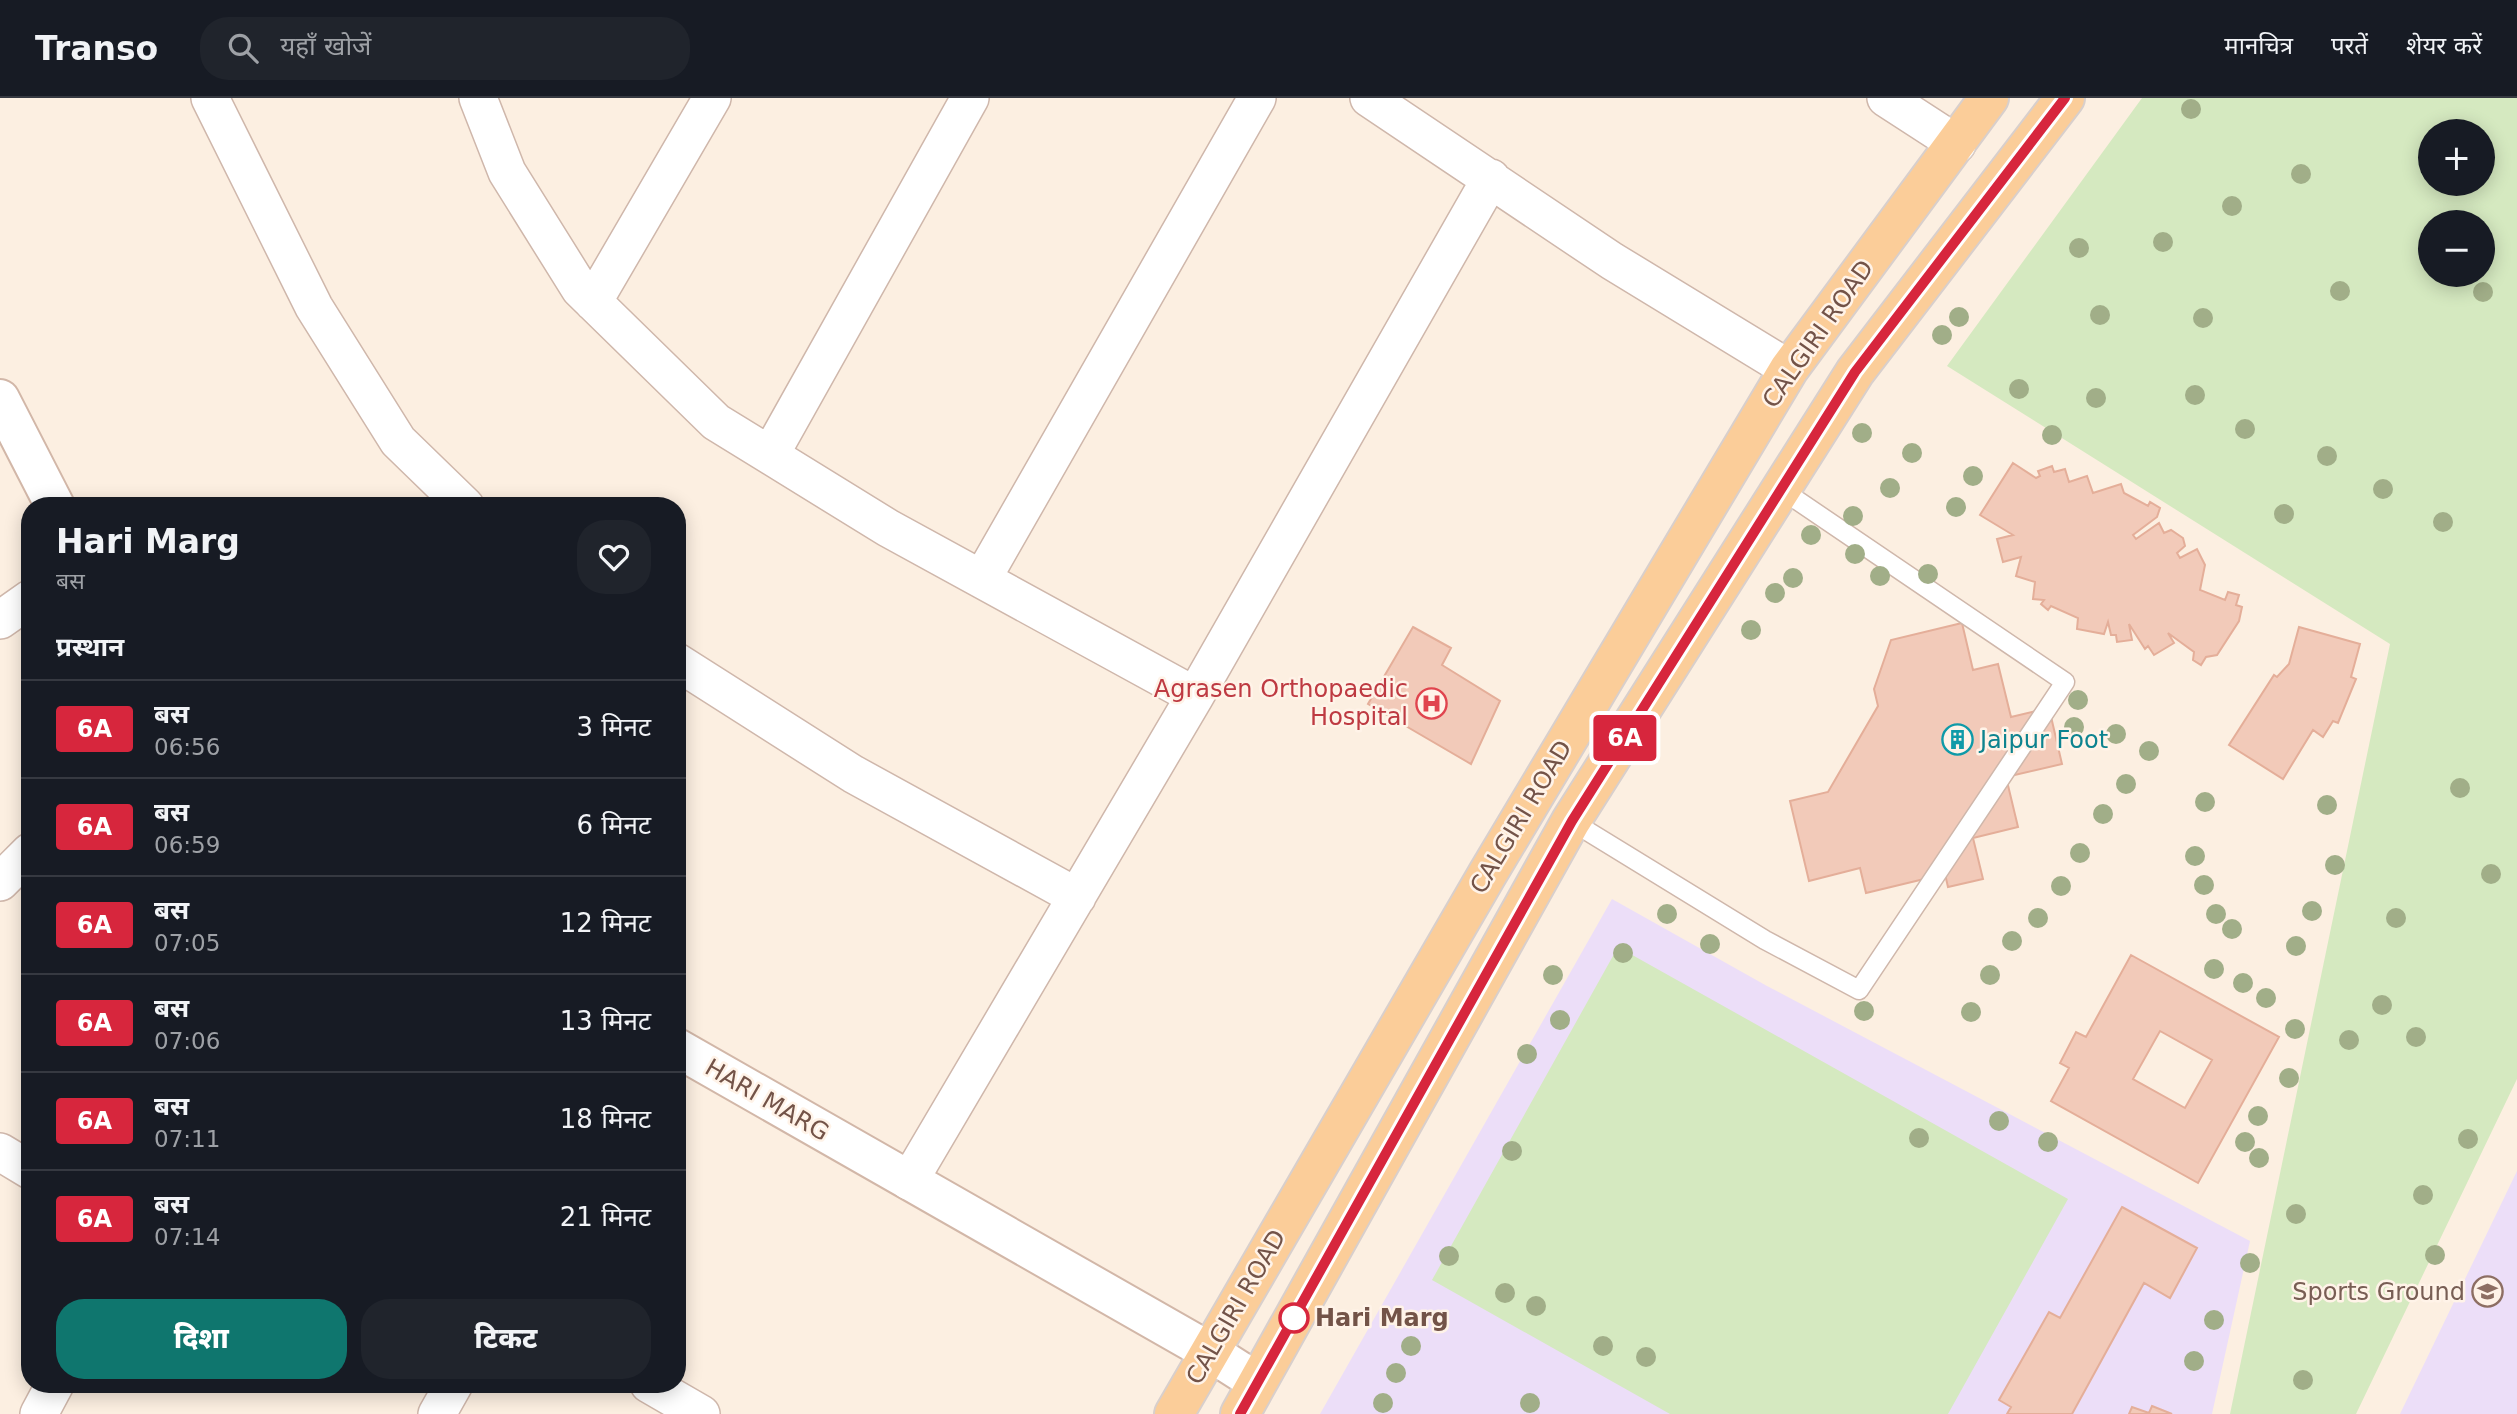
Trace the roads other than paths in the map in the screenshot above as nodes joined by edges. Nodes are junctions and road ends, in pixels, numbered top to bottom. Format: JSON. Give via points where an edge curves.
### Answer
{"nodes":[{"id":1,"x":211,"y":98,"type":"edge"},
{"id":2,"x":478,"y":98,"type":"edge"},
{"id":3,"x":712,"y":98,"type":"edge"},
{"id":4,"x":970,"y":98,"type":"edge"},
{"id":5,"x":1257,"y":98,"type":"edge"},
{"id":6,"x":1369,"y":98,"type":"edge"},
{"id":7,"x":1886,"y":98,"type":"edge"},
{"id":8,"x":1989,"y":98,"type":"edge"},
{"id":9,"x":2065,"y":98,"type":"edge"},
{"id":10,"x":1956,"y":144,"type":"junction"},
{"id":11,"x":1491,"y":178,"type":"junction"},
{"id":12,"x":593,"y":302,"type":"junction"},
{"id":13,"x":1788,"y":369,"type":"junction"},
{"id":14,"x":0,"y":399,"type":"edge"},
{"id":15,"x":770,"y":455,"type":"junction"},
{"id":16,"x":1782,"y":490,"type":"junction"},
{"id":17,"x":50,"y":497,"type":"edge"},
{"id":18,"x":456,"y":497,"type":"edge"},
{"id":19,"x":982,"y":579,"type":"junction"},
{"id":20,"x":21,"y":605,"type":"edge"},
{"id":21,"x":0,"y":620,"type":"edge"},
{"id":22,"x":686,"y":668,"type":"edge"},
{"id":23,"x":1195,"y":696,"type":"junction"},
{"id":24,"x":1572,"y":821,"type":"junction"},
{"id":25,"x":21,"y":861,"type":"edge"},
{"id":26,"x":0,"y":883,"type":"edge"},
{"id":27,"x":1077,"y":897,"type":"junction"},
{"id":28,"x":686,"y":1053,"type":"edge"},
{"id":29,"x":0,"y":1152,"type":"edge"},
{"id":30,"x":21,"y":1165,"type":"edge"},
{"id":31,"x":909,"y":1181,"type":"junction"},
{"id":32,"x":1210,"y":1352,"type":"junction"},
{"id":33,"x":50,"y":1393,"type":"edge"},
{"id":34,"x":449,"y":1393,"type":"edge"},
{"id":35,"x":665,"y":1393,"type":"edge"},
{"id":36,"x":1249,"y":1398,"type":"edge"},
{"id":37,"x":39,"y":1414,"type":"edge"},
{"id":38,"x":437,"y":1414,"type":"edge"},
{"id":39,"x":701,"y":1414,"type":"edge"},
{"id":40,"x":1174,"y":1414,"type":"edge"}],
"edges":[{"from":1,"to":18,"type":"street","via":[[328,330],[398,442]]},
{"from":2,"to":12,"type":"street","via":[[507,172],[580,289]]},
{"from":3,"to":12,"type":"street"},
{"from":4,"to":15,"type":"street"},
{"from":5,"to":19,"type":"street"},
{"from":6,"to":11,"type":"street"},
{"from":7,"to":10,"type":"street"},
{"from":8,"to":10,"type":"main road","name":"CALGIRI ROAD"},
{"from":9,"to":16,"type":"main road","name":"CALGIRI ROAD","via":[[1855,372]]},
{"from":10,"to":13,"type":"main road","name":"CALGIRI ROAD"},
{"from":11,"to":13,"type":"street","via":[[1612,261]]},
{"from":11,"to":23,"type":"street"},
{"from":12,"to":15,"type":"street","via":[[716,422]]},
{"from":13,"to":32,"type":"main road","name":"CALGIRI ROAD"},
{"from":14,"to":17,"type":"street"},
{"from":15,"to":19,"type":"street"},
{"from":16,"to":24,"type":"main road","name":"CALGIRI ROAD"},
{"from":16,"to":24,"type":"lane","via":[[2065,682],[1859,990],[1765,940]]},
{"from":19,"to":23,"type":"street"},
{"from":20,"to":21,"type":"street"},
{"from":22,"to":27,"type":"street","via":[[853,774]]},
{"from":23,"to":27,"type":"street"},
{"from":24,"to":36,"type":"main road","name":"CALGIRI ROAD"},
{"from":25,"to":26,"type":"street"},
{"from":27,"to":31,"type":"street"},
{"from":28,"to":31,"type":"street","name":"HARI MARG"},
{"from":29,"to":30,"type":"street"},
{"from":31,"to":32,"type":"street","name":"HARI MARG"},
{"from":32,"to":36,"type":"street","name":"HARI MARG"},
{"from":32,"to":40,"type":"main road","name":"CALGIRI ROAD"},
{"from":33,"to":37,"type":"street"},
{"from":34,"to":38,"type":"street"},
{"from":35,"to":39,"type":"street"}]}
